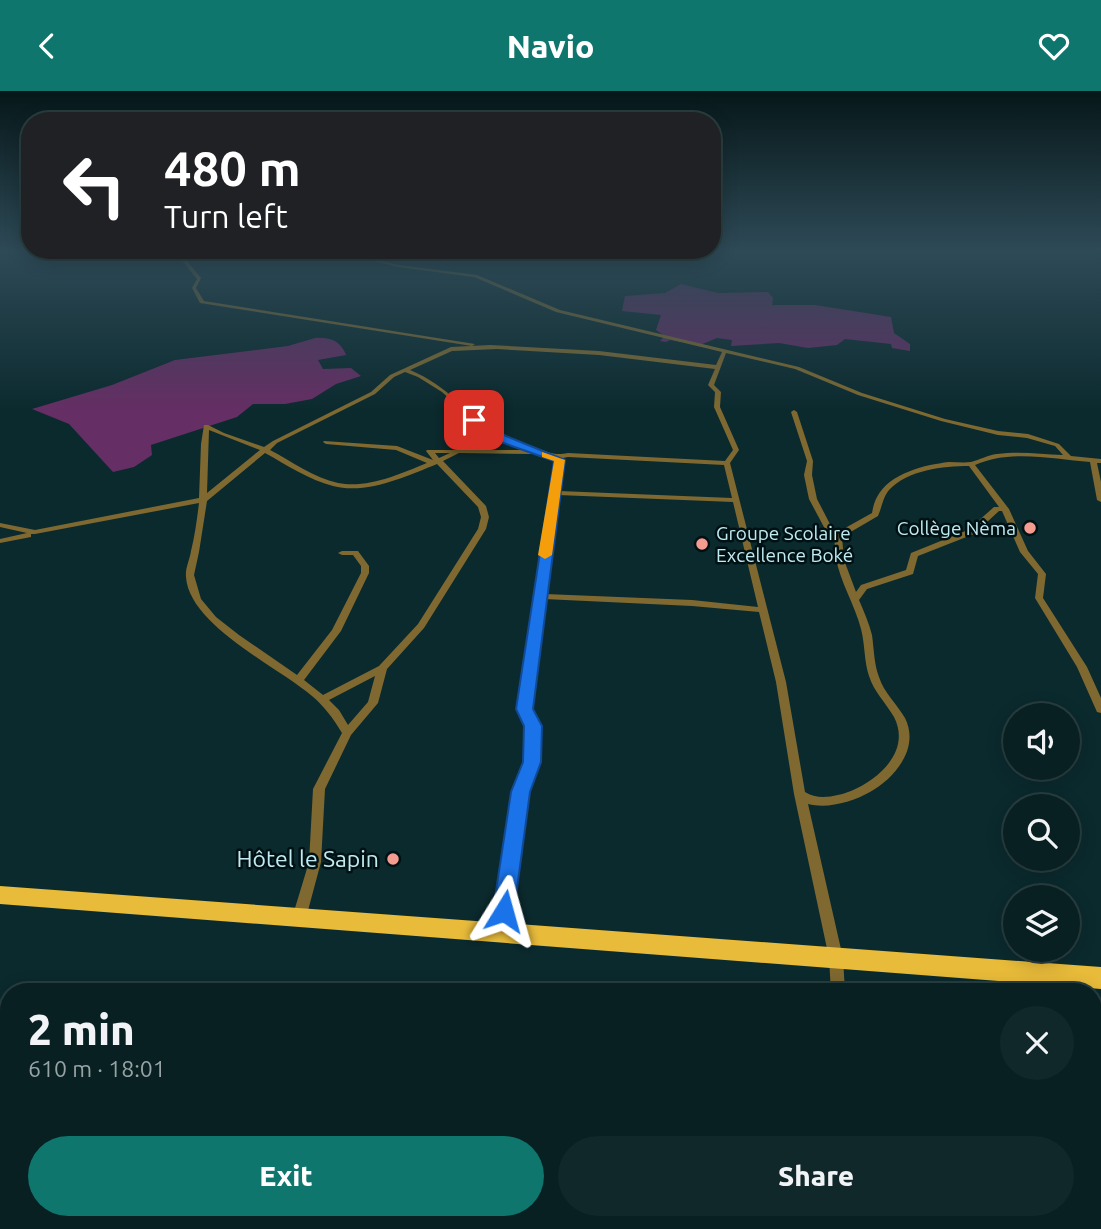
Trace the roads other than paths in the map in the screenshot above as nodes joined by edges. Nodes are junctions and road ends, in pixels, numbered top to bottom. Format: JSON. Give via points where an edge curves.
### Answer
{"nodes":[{"id":1,"x":215,"y":304,"type":"edge"},
{"id":2,"x":542,"y":304,"type":"edge"},
{"id":3,"x":495,"y":348,"type":"junction"},
{"id":4,"x":724,"y":352,"type":"junction"},
{"id":5,"x":716,"y":366,"type":"junction"},
{"id":6,"x":405,"y":370,"type":"junction"},
{"id":7,"x":794,"y":412,"type":"dead end"},
{"id":8,"x":326,"y":442,"type":"dead end"},
{"id":9,"x":265,"y":450,"type":"junction"},
{"id":10,"x":535,"y":452,"type":"junction"},
{"id":11,"x":557,"y":457,"type":"junction"},
{"id":12,"x":1070,"y":459,"type":"junction"},
{"id":13,"x":1097,"y":460,"type":"edge"},
{"id":14,"x":435,"y":462,"type":"junction"},
{"id":15,"x":727,"y":463,"type":"junction"},
{"id":16,"x":971,"y":464,"type":"junction"},
{"id":17,"x":557,"y":493,"type":"junction"},
{"id":18,"x":202,"y":500,"type":"junction"},
{"id":19,"x":734,"y":500,"type":"junction"},
{"id":20,"x":1101,"y":500,"type":"edge"},
{"id":21,"x":1005,"y":509,"type":"junction"},
{"id":22,"x":0,"y":525,"type":"edge"},
{"id":23,"x":35,"y":532,"type":"junction"},
{"id":24,"x":838,"y":536,"type":"junction"},
{"id":25,"x":0,"y":541,"type":"edge"},
{"id":26,"x":342,"y":553,"type":"dead end"},
{"id":27,"x":540,"y":597,"type":"junction"},
{"id":28,"x":855,"y":600,"type":"junction"},
{"id":29,"x":763,"y":610,"type":"junction"},
{"id":30,"x":382,"y":669,"type":"junction"},
{"id":31,"x":298,"y":681,"type":"junction"},
{"id":32,"x":321,"y":700,"type":"junction"},
{"id":33,"x":1101,"y":709,"type":"edge"},
{"id":34,"x":347,"y":733,"type":"junction"},
{"id":35,"x":800,"y":794,"type":"junction"},
{"id":36,"x":0,"y":895,"type":"edge"},
{"id":37,"x":299,"y":919,"type":"junction"},
{"id":38,"x":500,"y":934,"type":"junction"},
{"id":39,"x":836,"y":958,"type":"junction"},
{"id":40,"x":1101,"y":978,"type":"edge"},
{"id":41,"x":837,"y":983,"type":"edge"},
{"id":42,"x":1044,"y":983,"type":"edge"}],
"edges":[{"from":1,"to":3,"type":"street"},
{"from":2,"to":4,"type":"street"},
{"from":3,"to":5,"type":"street"},
{"from":3,"to":6,"type":"street","via":[[452,349]]},
{"from":4,"to":5,"type":"street"},
{"from":4,"to":12,"type":"street","via":[[797,368],[943,420],[1028,436],[1057,445]]},
{"from":5,"to":15,"type":"street","via":[[712,385],[718,392],[717,407],[736,450]]},
{"from":6,"to":9,"type":"street","via":[[373,393]]},
{"from":6,"to":10,"type":"street","via":[[430,378],[474,420]]},
{"from":7,"to":24,"type":"street","via":[[810,461],[813,499],[829,530]]},
{"from":8,"to":14,"type":"street","via":[[397,448]]},
{"from":9,"to":14,"type":"street","via":[[345,486]]},
{"from":9,"to":18,"type":"street"},
{"from":9,"to":18,"type":"street","via":[[206,426],[207,473]]},
{"from":10,"to":11,"type":"street"},
{"from":10,"to":14,"type":"street","via":[[429,451]]},
{"from":11,"to":15,"type":"street"},
{"from":11,"to":17,"type":"street"},
{"from":12,"to":13,"type":"street"},
{"from":12,"to":16,"type":"street","via":[[996,457]]},
{"from":13,"to":20,"type":"street"},
{"from":14,"to":30,"type":"street","via":[[482,506],[482,529],[421,627]]},
{"from":15,"to":19,"type":"street"},
{"from":16,"to":21,"type":"street"},
{"from":16,"to":24,"type":"street","via":[[932,465],[904,477],[880,496],[875,514]]},
{"from":17,"to":19,"type":"street"},
{"from":17,"to":27,"type":"street"},
{"from":18,"to":23,"type":"street"},
{"from":18,"to":31,"type":"street","via":[[190,580],[199,603]]},
{"from":19,"to":29,"type":"street"},
{"from":21,"to":28,"type":"street","via":[[997,509],[971,532],[914,555],[909,572],[864,586]]},
{"from":21,"to":33,"type":"street","via":[[1024,552],[1042,574],[1039,599],[1083,667]]},
{"from":22,"to":23,"type":"street"},
{"from":23,"to":25,"type":"street"},
{"from":24,"to":28,"type":"street","via":[[840,560]]},
{"from":26,"to":31,"type":"street","via":[[355,553],[365,573],[336,631]]},
{"from":27,"to":29,"type":"street"},
{"from":27,"to":38,"type":"street","via":[[524,709],[533,726],[532,762],[521,792]]},
{"from":28,"to":35,"type":"street","via":[[866,631],[867,656],[879,691],[902,724],[904,743],[883,778],[858,794],[817,801]]},
{"from":29,"to":35,"type":"street","via":[[781,681]]},
{"from":30,"to":32,"type":"street"},
{"from":30,"to":34,"type":"street","via":[[373,703]]},
{"from":31,"to":32,"type":"street"},
{"from":32,"to":34,"type":"street","via":[[343,719]]},
{"from":34,"to":37,"type":"street","via":[[320,789],[315,862]]},
{"from":35,"to":39,"type":"street"},
{"from":36,"to":37,"type":"highway"},
{"from":37,"to":38,"type":"highway"},
{"from":38,"to":39,"type":"highway"},
{"from":39,"to":41,"type":"street"},
{"from":39,"to":42,"type":"highway"},
{"from":40,"to":42,"type":"highway"}]}
